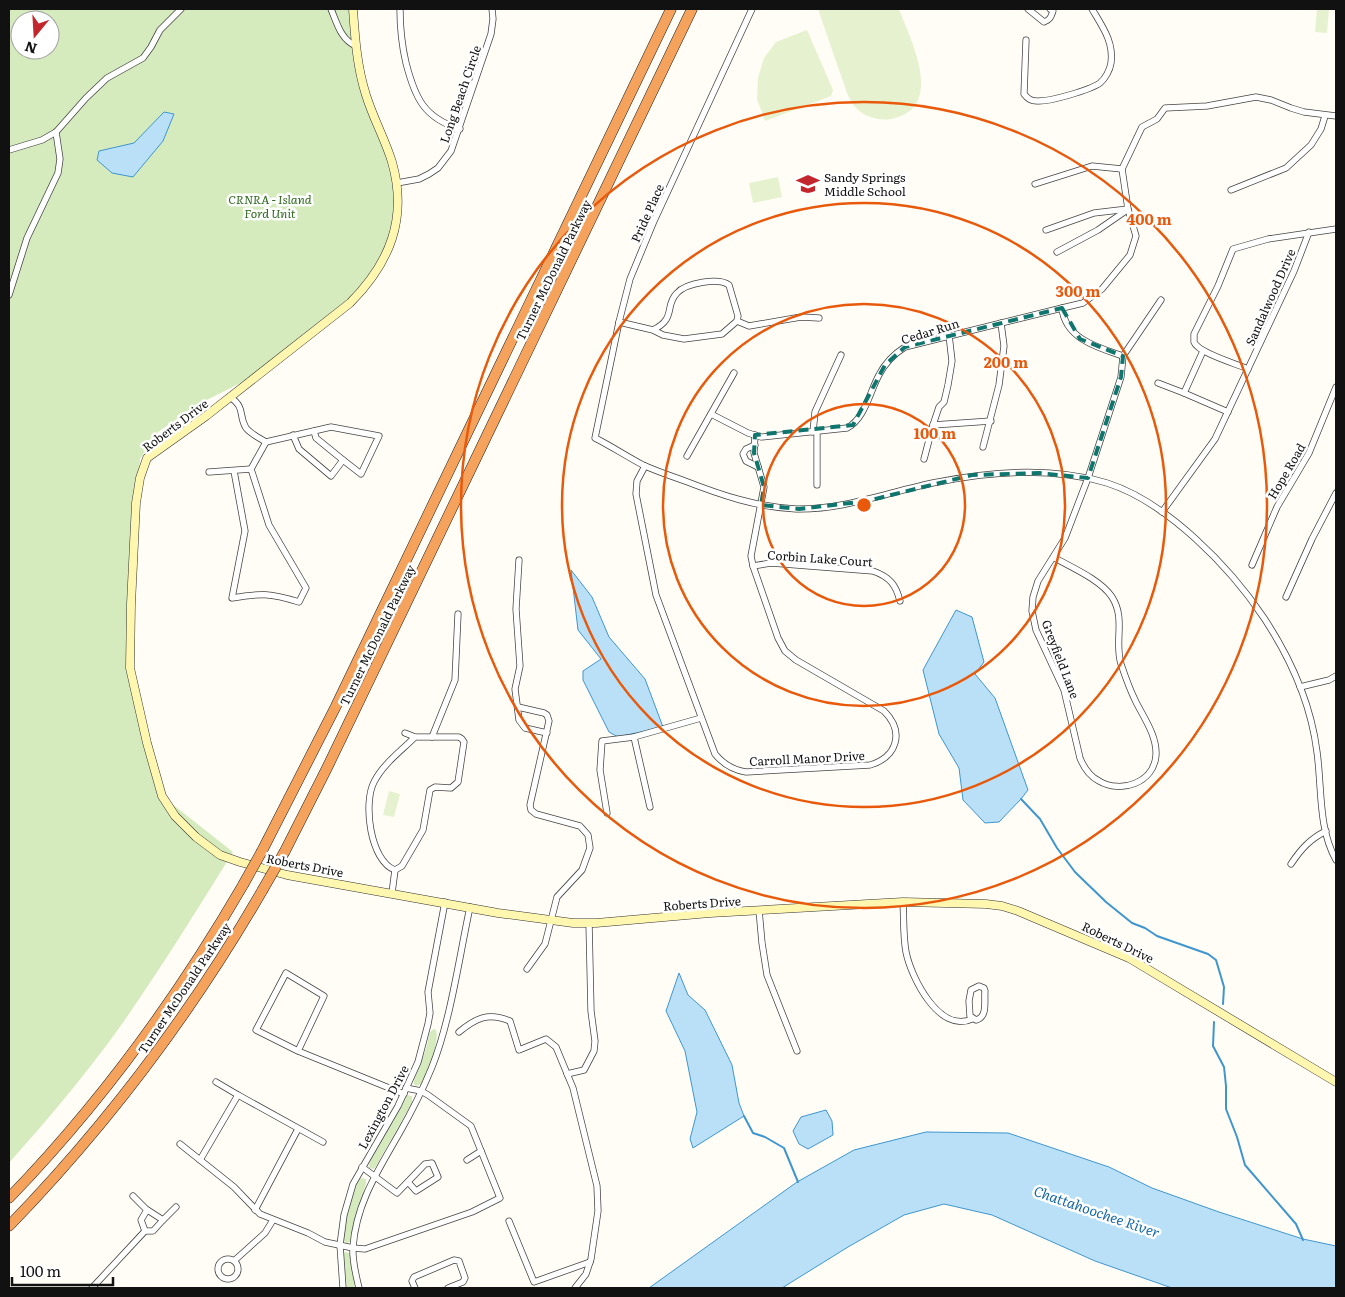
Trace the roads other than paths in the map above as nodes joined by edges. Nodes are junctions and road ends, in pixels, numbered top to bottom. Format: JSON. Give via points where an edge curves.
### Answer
{"nodes":[{"id":1,"x":181,"y":9,"type":"edge"},
{"id":2,"x":331,"y":9,"type":"edge"},
{"id":3,"x":353,"y":9,"type":"edge"},
{"id":4,"x":400,"y":9,"type":"edge"},
{"id":5,"x":492,"y":9,"type":"edge"},
{"id":6,"x":671,"y":9,"type":"edge"},
{"id":7,"x":692,"y":9,"type":"edge"},
{"id":8,"x":752,"y":9,"type":"edge"},
{"id":9,"x":1028,"y":9,"type":"edge"},
{"id":10,"x":1050,"y":9,"type":"edge"},
{"id":11,"x":1092,"y":9,"type":"edge"},
{"id":12,"x":1026,"y":40,"type":"dead end"},
{"id":13,"x":356,"y":46,"type":"junction"},
{"id":14,"x":1325,"y":116,"type":"junction"},
{"id":15,"x":1336,"y":116,"type":"edge"},
{"id":16,"x":460,"y":129,"type":"junction"},
{"id":17,"x":56,"y":132,"type":"junction"},
{"id":18,"x":9,"y":150,"type":"edge"},
{"id":19,"x":1122,"y":169,"type":"junction"},
{"id":20,"x":397,"y":184,"type":"junction"},
{"id":21,"x":1035,"y":184,"type":"dead end"},
{"id":22,"x":1231,"y":190,"type":"dead end"},
{"id":23,"x":1128,"y":209,"type":"junction"},
{"id":24,"x":1336,"y":228,"type":"edge"},
{"id":25,"x":1046,"y":230,"type":"dead end"},
{"id":26,"x":1309,"y":232,"type":"junction"},
{"id":27,"x":1057,"y":252,"type":"dead end"},
{"id":28,"x":9,"y":295,"type":"edge"},
{"id":29,"x":1161,"y":300,"type":"dead end"},
{"id":30,"x":1062,"y":308,"type":"junction"},
{"id":31,"x":819,"y":318,"type":"dead end"},
{"id":32,"x":738,"y":321,"type":"junction"},
{"id":33,"x":619,"y":322,"type":"junction"},
{"id":34,"x":1001,"y":323,"type":"junction"},
{"id":35,"x":653,"y":330,"type":"junction"},
{"id":36,"x":949,"y":335,"type":"junction"},
{"id":37,"x":1203,"y":351,"type":"junction"},
{"id":38,"x":841,"y":355,"type":"dead end"},
{"id":39,"x":1123,"y":356,"type":"junction"},
{"id":40,"x":1248,"y":369,"type":"junction"},
{"id":41,"x":734,"y":373,"type":"dead end"},
{"id":42,"x":1158,"y":384,"type":"dead end"},
{"id":43,"x":1336,"y":387,"type":"edge"},
{"id":44,"x":1184,"y":393,"type":"junction"},
{"id":45,"x":230,"y":397,"type":"junction"},
{"id":46,"x":1228,"y":412,"type":"junction"},
{"id":47,"x":712,"y":414,"type":"junction"},
{"id":48,"x":991,"y":421,"type":"junction"},
{"id":49,"x":933,"y":425,"type":"junction"},
{"id":50,"x":314,"y":431,"type":"junction"},
{"id":51,"x":815,"y":432,"type":"junction"},
{"id":52,"x":294,"y":435,"type":"junction"},
{"id":53,"x":755,"y":435,"type":"junction"},
{"id":54,"x":266,"y":442,"type":"junction"},
{"id":55,"x":755,"y":445,"type":"junction"},
{"id":56,"x":983,"y":447,"type":"dead end"},
{"id":57,"x":687,"y":456,"type":"dead end"},
{"id":58,"x":924,"y":459,"type":"dead end"},
{"id":59,"x":343,"y":460,"type":"junction"},
{"id":60,"x":644,"y":466,"type":"junction"},
{"id":61,"x":758,"y":467,"type":"junction"},
{"id":62,"x":251,"y":469,"type":"junction"},
{"id":63,"x":234,"y":471,"type":"junction"},
{"id":64,"x":209,"y":472,"type":"dead end"},
{"id":65,"x":1088,"y":478,"type":"junction"},
{"id":66,"x":817,"y":485,"type":"dead end"},
{"id":67,"x":1336,"y":493,"type":"edge"},
{"id":68,"x":761,"y":505,"type":"junction"},
{"id":69,"x":1162,"y":512,"type":"junction"},
{"id":70,"x":1053,"y":556,"type":"junction"},
{"id":71,"x":519,"y":560,"type":"dead end"},
{"id":72,"x":1252,"y":565,"type":"dead end"},
{"id":73,"x":752,"y":566,"type":"junction"},
{"id":74,"x":1286,"y":598,"type":"dead end"},
{"id":75,"x":900,"y":601,"type":"dead end"},
{"id":76,"x":458,"y":614,"type":"dead end"},
{"id":77,"x":1336,"y":676,"type":"edge"},
{"id":78,"x":1300,"y":687,"type":"junction"},
{"id":79,"x":518,"y":707,"type":"junction"},
{"id":80,"x":701,"y":718,"type":"junction"},
{"id":81,"x":405,"y":733,"type":"dead end"},
{"id":82,"x":546,"y":733,"type":"junction"},
{"id":83,"x":415,"y":737,"type":"junction"},
{"id":84,"x":432,"y":737,"type":"junction"},
{"id":85,"x":634,"y":737,"type":"junction"},
{"id":86,"x":650,"y":807,"type":"dead end"},
{"id":87,"x":608,"y":813,"type":"dead end"},
{"id":88,"x":1326,"y":831,"type":"junction"},
{"id":89,"x":1336,"y":860,"type":"edge"},
{"id":90,"x":1291,"y":864,"type":"dead end"},
{"id":91,"x":395,"y":870,"type":"junction"},
{"id":92,"x":392,"y":893,"type":"junction"},
{"id":93,"x":445,"y":902,"type":"junction"},
{"id":94,"x":903,"y":902,"type":"junction"},
{"id":95,"x":470,"y":907,"type":"junction"},
{"id":96,"x":759,"y":910,"type":"junction"},
{"id":97,"x":551,"y":920,"type":"junction"},
{"id":98,"x":589,"y":923,"type":"junction"},
{"id":99,"x":527,"y":969,"type":"dead end"},
{"id":100,"x":972,"y":1019,"type":"junction"},
{"id":101,"x":459,"y":1032,"type":"dead end"},
{"id":102,"x":298,"y":1051,"type":"junction"},
{"id":103,"x":798,"y":1051,"type":"dead end"},
{"id":104,"x":567,"y":1074,"type":"junction"},
{"id":105,"x":216,"y":1082,"type":"dead end"},
{"id":106,"x":1336,"y":1082,"type":"edge"},
{"id":107,"x":405,"y":1091,"type":"junction"},
{"id":108,"x":421,"y":1091,"type":"junction"},
{"id":109,"x":238,"y":1095,"type":"junction"},
{"id":110,"x":298,"y":1129,"type":"junction"},
{"id":111,"x":323,"y":1142,"type":"dead end"},
{"id":112,"x":180,"y":1144,"type":"dead end"},
{"id":113,"x":481,"y":1152,"type":"junction"},
{"id":114,"x":200,"y":1160,"type":"junction"},
{"id":115,"x":467,"y":1160,"type":"dead end"},
{"id":116,"x":362,"y":1167,"type":"junction"},
{"id":117,"x":374,"y":1176,"type":"junction"},
{"id":118,"x":408,"y":1182,"type":"junction"},
{"id":119,"x":133,"y":1196,"type":"dead end"},
{"id":120,"x":9,"y":1198,"type":"edge"},
{"id":121,"x":176,"y":1207,"type":"dead end"},
{"id":122,"x":147,"y":1210,"type":"junction"},
{"id":123,"x":255,"y":1210,"type":"junction"},
{"id":124,"x":163,"y":1220,"type":"junction"},
{"id":125,"x":272,"y":1220,"type":"junction"},
{"id":126,"x":508,"y":1220,"type":"dead end"},
{"id":127,"x":9,"y":1226,"type":"edge"},
{"id":128,"x":145,"y":1231,"type":"junction"},
{"id":129,"x":340,"y":1245,"type":"junction"},
{"id":130,"x":353,"y":1248,"type":"junction"},
{"id":131,"x":235,"y":1260,"type":"dead end"},
{"id":132,"x":590,"y":1262,"type":"junction"},
{"id":133,"x":92,"y":1288,"type":"edge"},
{"id":134,"x":344,"y":1288,"type":"edge"},
{"id":135,"x":359,"y":1288,"type":"edge"},
{"id":136,"x":415,"y":1288,"type":"edge"},
{"id":137,"x":448,"y":1288,"type":"edge"},
{"id":138,"x":575,"y":1288,"type":"edge"}],
"edges":[{"from":1,"to":17,"type":"street","via":[[160,30],[143,58],[107,78]]},
{"from":2,"to":13,"type":"street","via":[[341,34]]},
{"from":3,"to":13,"type":"street","name":"Roberts Drive"},
{"from":4,"to":16,"type":"street","via":[[404,53],[416,95],[438,120]]},
{"from":5,"to":16,"type":"street","name":"Long Beach Circle","via":[[491,34]]},
{"from":6,"to":120,"type":"highway","name":"Turner McDonald Parkway","bridge":true,"via":[[340,697],[262,851],[190,971],[134,1050]]},
{"from":7,"to":127,"type":"highway","name":"Turner McDonald Parkway","bridge":true,"via":[[285,851],[191,1004],[132,1085],[83,1145]]},
{"from":8,"to":33,"type":"street","name":"Pride Place","via":[[654,221],[630,279]]},
{"from":9,"to":10,"type":"street","via":[[1044,22],[1051,17],[1053,11]]},
{"from":11,"to":12,"type":"street","via":[[1109,38],[1111,63],[1102,82],[1092,88],[1044,101],[1028,99],[1024,94]]},
{"from":13,"to":20,"type":"street","name":"Roberts Drive","via":[[366,93]]},
{"from":14,"to":15,"type":"street"},
{"from":14,"to":19,"type":"street","via":[[1256,97],[1207,106],[1165,108],[1157,119],[1142,127]]},
{"from":14,"to":22,"type":"street","via":[[1322,130],[1311,145],[1286,168]]},
{"from":16,"to":20,"type":"street","name":"Long Beach Circle","via":[[451,151],[438,168],[419,179]]},
{"from":17,"to":18,"type":"street"},
{"from":17,"to":28,"type":"street","via":[[60,158],[58,173],[27,238]]},
{"from":19,"to":21,"type":"street","via":[[1092,166]]},
{"from":19,"to":23,"type":"street","name":"Cedar Run"},
{"from":20,"to":45,"type":"street","name":"Roberts Drive","via":[[396,228],[388,252],[363,290]]},
{"from":23,"to":25,"type":"street","via":[[1094,213]]},
{"from":23,"to":27,"type":"street"},
{"from":23,"to":30,"type":"street","name":"Cedar Run","via":[[1136,236],[1130,255],[1102,289],[1083,303]]},
{"from":24,"to":26,"type":"street","name":"Sandalwood Drive"},
{"from":26,"to":37,"type":"street","name":"Sandalwood Drive","via":[[1234,249],[1194,334],[1195,344]]},
{"from":26,"to":40,"type":"street","name":"Sandalwood Drive"},
{"from":29,"to":39,"type":"street"},
{"from":30,"to":34,"type":"street","name":"Cedar Run"},
{"from":30,"to":39,"type":"street","via":[[1071,330],[1080,339]]},
{"from":31,"to":32,"type":"street","via":[[801,317],[749,326]]},
{"from":32,"to":35,"type":"street","via":[[722,334],[684,340]]},
{"from":32,"to":35,"type":"street","via":[[729,285],[711,281],[679,291],[673,298],[665,323]]},
{"from":33,"to":35,"type":"street"},
{"from":33,"to":60,"type":"street","name":"Pride Place","via":[[595,438]]},
{"from":34,"to":36,"type":"street","name":"Cedar Run"},
{"from":34,"to":48,"type":"street","via":[[1004,346]]},
{"from":36,"to":49,"type":"street","via":[[952,361],[948,385]]},
{"from":36,"to":51,"type":"street","name":"Cedar Run","via":[[905,347],[894,354],[853,425],[841,430]]},
{"from":37,"to":40,"type":"street"},
{"from":37,"to":44,"type":"street"},
{"from":38,"to":51,"type":"street","via":[[815,412]]},
{"from":39,"to":65,"type":"street","name":"Greyfield Lane","via":[[1121,377]]},
{"from":40,"to":46,"type":"street","name":"Sandalwood Drive"},
{"from":41,"to":47,"type":"street"},
{"from":42,"to":44,"type":"street"},
{"from":43,"to":72,"type":"street","name":"Hope Road","via":[[1309,453],[1277,507]]},
{"from":44,"to":46,"type":"street"},
{"from":45,"to":54,"type":"street","via":[[241,408],[247,428]]},
{"from":45,"to":92,"type":"street","name":"Roberts Drive","via":[[147,458],[140,478],[136,503],[130,668],[157,782],[175,816],[220,855],[287,875]]},
{"from":46,"to":69,"type":"street","name":"Sandalwood Drive","via":[[1215,439]]},
{"from":47,"to":53,"type":"street","name":"Cedar Run"},
{"from":47,"to":57,"type":"street"},
{"from":48,"to":49,"type":"street"},
{"from":48,"to":56,"type":"street"},
{"from":49,"to":58,"type":"street"},
{"from":50,"to":52,"type":"street"},
{"from":50,"to":59,"type":"street","via":[[316,438]]},
{"from":50,"to":59,"type":"street","via":[[332,427],[379,436],[361,474]]},
{"from":51,"to":53,"type":"street","name":"Cedar Run"},
{"from":51,"to":66,"type":"street"},
{"from":52,"to":54,"type":"street"},
{"from":52,"to":59,"type":"street","via":[[299,449],[331,476]]},
{"from":53,"to":55,"type":"street"},
{"from":54,"to":62,"type":"street"},
{"from":55,"to":61,"type":"street"},
{"from":55,"to":61,"type":"street","via":[[743,454],[746,460]]},
{"from":60,"to":68,"type":"street","via":[[716,493]]},
{"from":60,"to":80,"type":"street","name":"Carroll Manor Drive","via":[[637,481],[636,494],[656,594]]},
{"from":61,"to":68,"type":"street","via":[[764,487]]},
{"from":62,"to":63,"type":"street"},
{"from":62,"to":63,"type":"street","via":[[269,525],[306,588],[299,602],[258,593],[232,598],[245,531]]},
{"from":63,"to":64,"type":"street"},
{"from":65,"to":68,"type":"street","via":[[1039,473],[972,476],[837,506],[799,509]]},
{"from":65,"to":69,"type":"street","via":[[1130,493]]},
{"from":65,"to":70,"type":"street","name":"Greyfield Lane","via":[[1065,538]]},
{"from":67,"to":74,"type":"street"},
{"from":68,"to":73,"type":"street","name":"Carroll Manor Drive","via":[[752,546]]},
{"from":69,"to":78,"type":"street","via":[[1239,584],[1281,646]]},
{"from":70,"to":70,"type":"street","name":"Greyfield Lane","via":[[1033,597],[1036,630],[1066,696],[1080,758],[1087,771],[1098,781],[1125,788],[1150,772],[1156,753],[1148,724],[1120,663],[1119,613],[1111,595],[1097,582]]},
{"from":71,"to":79,"type":"street","via":[[516,609],[520,666],[515,689]]},
{"from":73,"to":75,"type":"street","name":"Corbin Lake Court","via":[[771,563],[873,571],[892,581]]},
{"from":73,"to":80,"type":"street","name":"Carroll Manor Drive","via":[[785,651],[884,711],[894,724],[896,740],[887,757],[870,765],[746,772],[720,760]]},
{"from":76,"to":84,"type":"street","via":[[455,680]]},
{"from":77,"to":78,"type":"street"},
{"from":78,"to":88,"type":"street","via":[[1313,727]]},
{"from":79,"to":82,"type":"street","via":[[518,720],[522,726]]},
{"from":79,"to":82,"type":"street","via":[[547,715]]},
{"from":80,"to":85,"type":"street"},
{"from":81,"to":83,"type":"street"},
{"from":82,"to":97,"type":"street","via":[[530,810],[580,826],[588,835],[590,848],[582,870],[557,897]]},
{"from":83,"to":84,"type":"street"},
{"from":83,"to":91,"type":"street","via":[[385,766],[373,783],[369,796],[374,843],[389,867]]},
{"from":84,"to":91,"type":"street","via":[[458,737],[464,742],[458,782],[451,788],[435,787],[430,790],[423,830],[402,866]]},
{"from":85,"to":86,"type":"street"},
{"from":85,"to":87,"type":"street","via":[[602,741],[600,770]]},
{"from":88,"to":89,"type":"street"},
{"from":88,"to":90,"type":"street","via":[[1313,837]]},
{"from":91,"to":92,"type":"street"},
{"from":92,"to":93,"type":"street","name":"Roberts Drive"},
{"from":93,"to":95,"type":"street","name":"Roberts Drive"},
{"from":93,"to":107,"type":"street","name":"Lexington Drive","via":[[428,992],[430,1013],[427,1028],[418,1062]]},
{"from":94,"to":96,"type":"street","name":"Roberts Drive"},
{"from":94,"to":100,"type":"street","via":[[906,953],[920,988],[932,1006],[943,1015],[963,1021]]},
{"from":94,"to":106,"type":"street","name":"Roberts Drive","via":[[1002,906],[1100,944],[1129,958]]},
{"from":95,"to":97,"type":"street","name":"Roberts Drive"},
{"from":95,"to":108,"type":"street","name":"Lexington Drive","via":[[440,1043]]},
{"from":96,"to":98,"type":"street","name":"Roberts Drive"},
{"from":96,"to":103,"type":"street","via":[[767,976]]},
{"from":97,"to":98,"type":"street","name":"Roberts Drive"},
{"from":97,"to":99,"type":"street","via":[[544,944]]},
{"from":98,"to":104,"type":"street","via":[[594,1047],[584,1070]]},
{"from":100,"to":100,"type":"street","via":[[969,1012],[971,990],[979,986],[985,991],[984,1014],[978,1020]]},
{"from":101,"to":104,"type":"street","via":[[474,1020],[486,1017],[505,1019],[510,1021],[519,1050],[546,1038],[556,1047]]},
{"from":102,"to":102,"type":"street","via":[[324,996],[286,973],[256,1030]]},
{"from":102,"to":107,"type":"street"},
{"from":104,"to":132,"type":"street","via":[[596,1186],[598,1211]]},
{"from":105,"to":109,"type":"street"},
{"from":107,"to":108,"type":"street"},
{"from":107,"to":116,"type":"street","name":"Lexington Drive"},
{"from":108,"to":113,"type":"street","via":[[471,1126]]},
{"from":108,"to":117,"type":"street","name":"Lexington Drive"},
{"from":109,"to":110,"type":"street"},
{"from":109,"to":114,"type":"street"},
{"from":110,"to":111,"type":"street"},
{"from":110,"to":123,"type":"street"},
{"from":112,"to":114,"type":"street"},
{"from":113,"to":115,"type":"street"},
{"from":113,"to":130,"type":"street","via":[[500,1198],[472,1212],[365,1249]]},
{"from":114,"to":123,"type":"street","via":[[242,1193]]},
{"from":116,"to":117,"type":"street"},
{"from":116,"to":129,"type":"street","name":"Lexington Drive","via":[[348,1200]]},
{"from":117,"to":118,"type":"street","via":[[397,1193]]},
{"from":117,"to":130,"type":"street","name":"Lexington Drive","via":[[359,1212]]},
{"from":118,"to":118,"type":"street","via":[[426,1164],[432,1163],[438,1177],[416,1191]]},
{"from":119,"to":122,"type":"street"},
{"from":121,"to":124,"type":"street"},
{"from":122,"to":124,"type":"street"},
{"from":122,"to":128,"type":"street","via":[[141,1220]]},
{"from":123,"to":125,"type":"street"},
{"from":124,"to":128,"type":"street","via":[[153,1231]]},
{"from":125,"to":129,"type":"street"},
{"from":125,"to":131,"type":"street","via":[[265,1233]]},
{"from":126,"to":132,"type":"street","via":[[534,1282]]},
{"from":128,"to":133,"type":"street"},
{"from":129,"to":130,"type":"street"},
{"from":129,"to":134,"type":"street","name":"Lexington Drive"},
{"from":130,"to":135,"type":"street","name":"Lexington Drive"},
{"from":132,"to":138,"type":"street","via":[[586,1274]]},
{"from":136,"to":137,"type":"street","via":[[414,1277],[454,1260],[459,1261],[465,1278]]}]}
